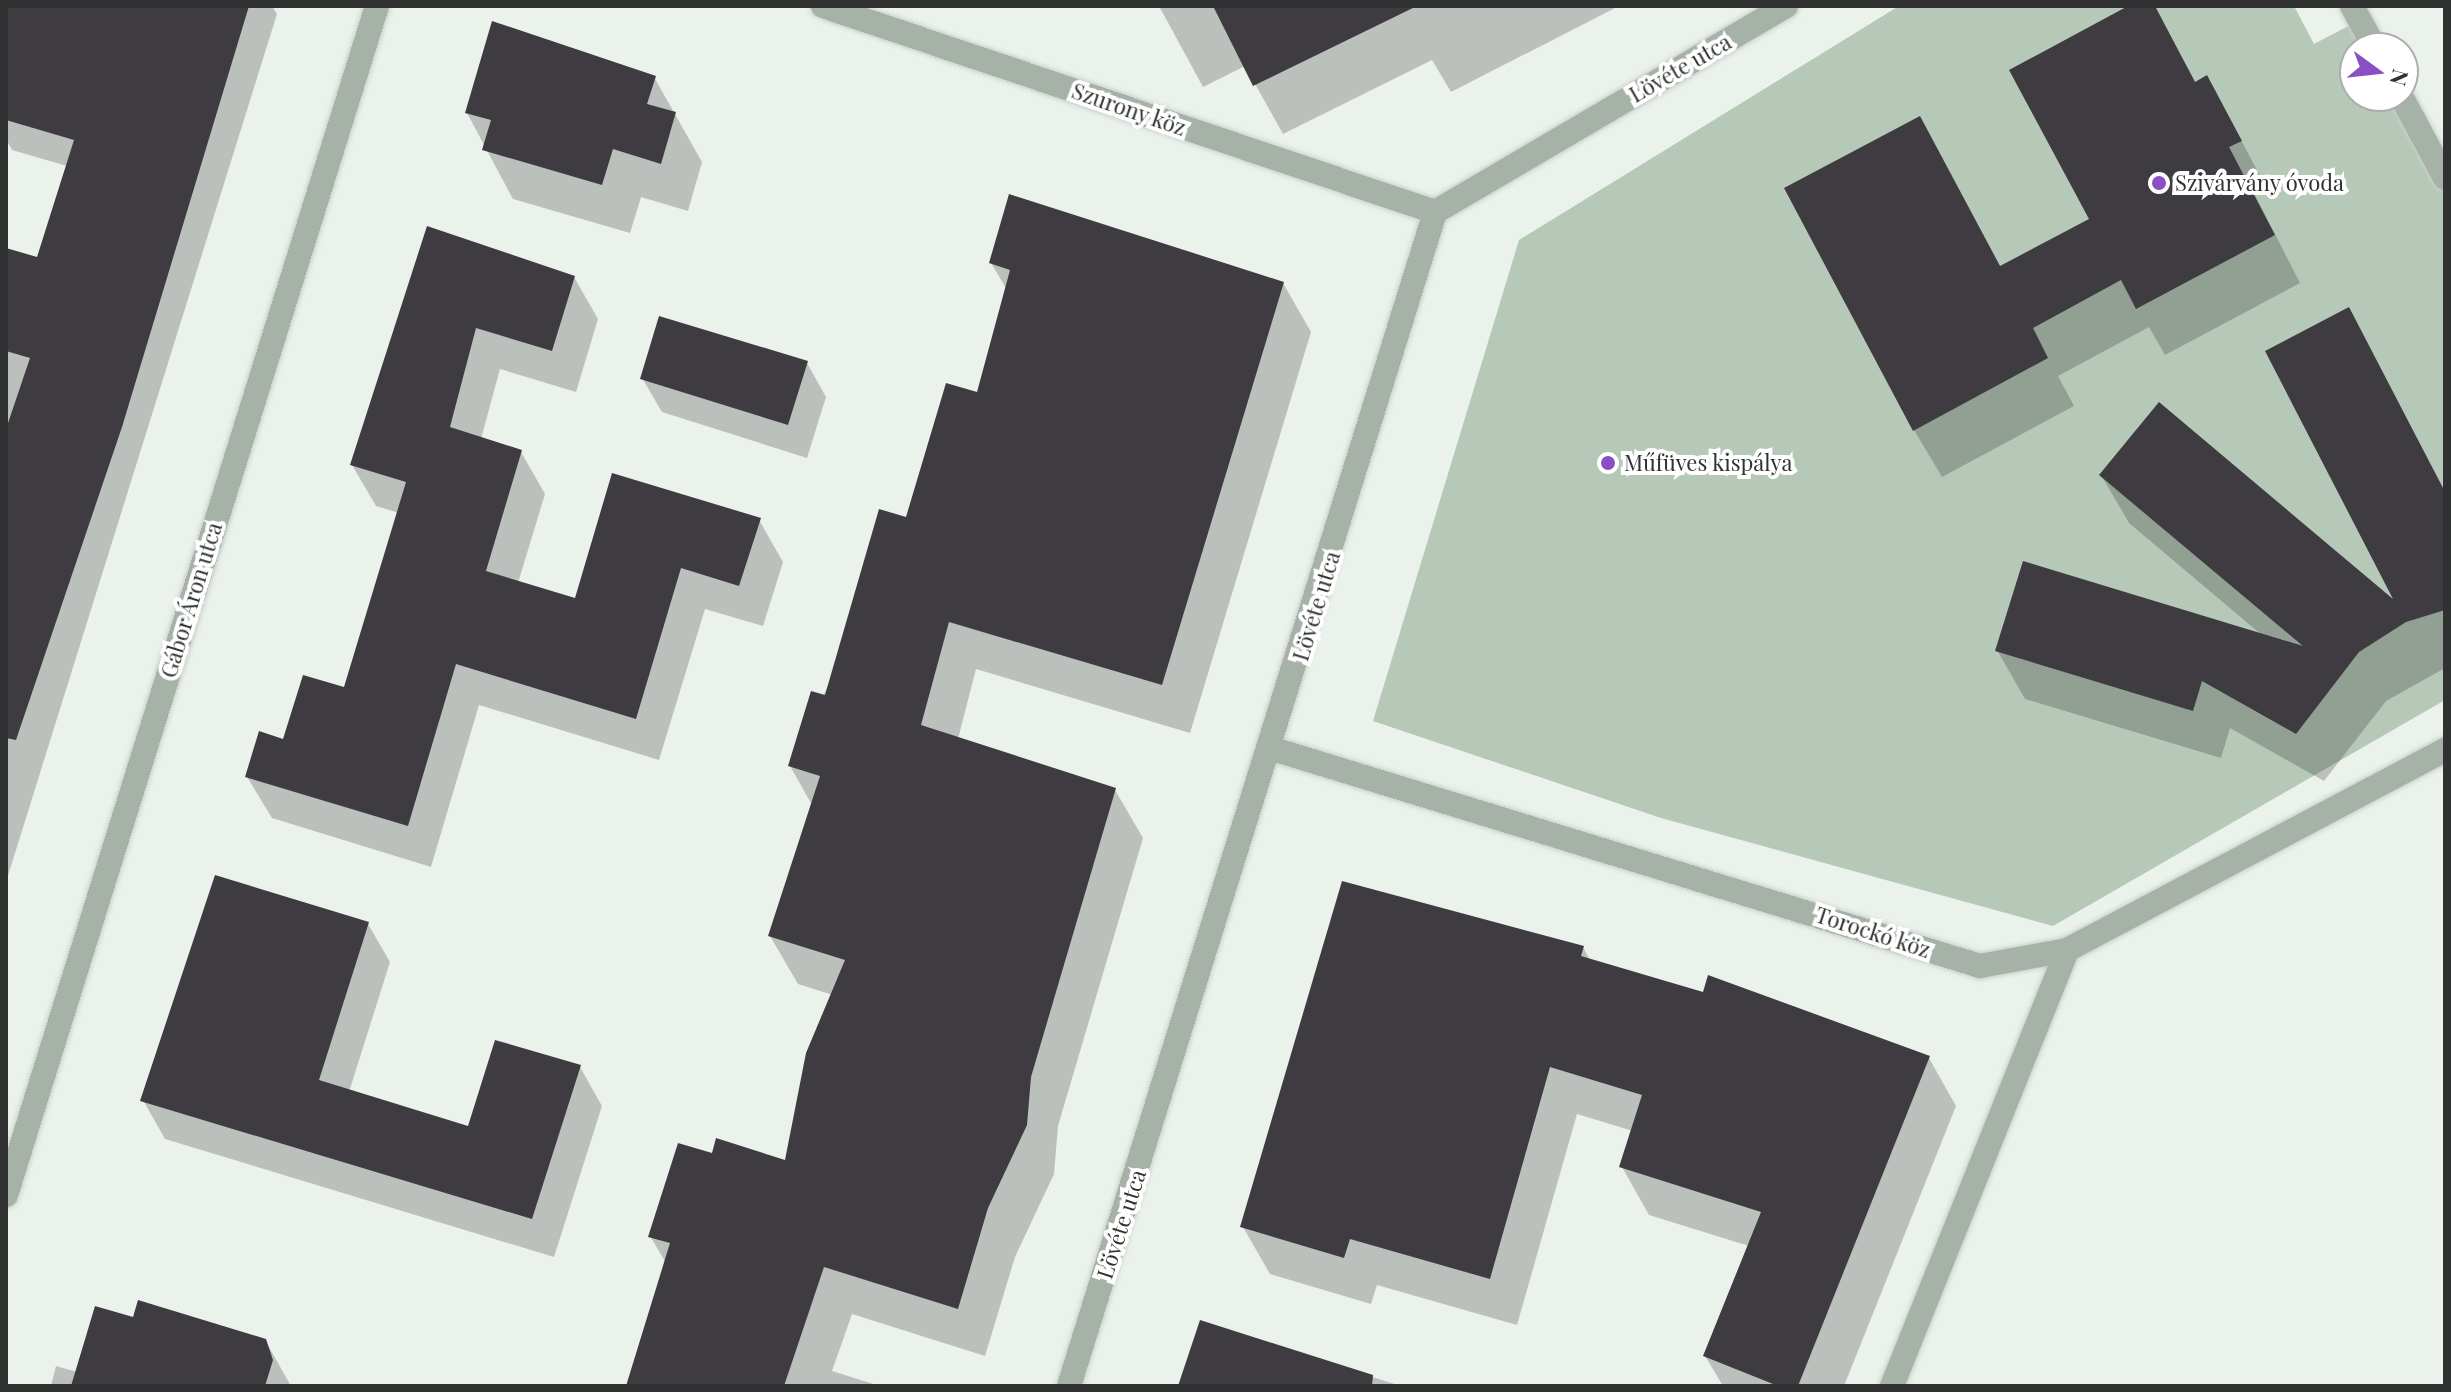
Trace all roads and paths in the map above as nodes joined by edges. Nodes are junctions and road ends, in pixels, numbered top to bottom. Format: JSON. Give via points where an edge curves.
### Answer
{"nodes":[{"id":1,"x":377,"y":6,"type":"edge"},
{"id":2,"x":823,"y":6,"type":"edge"},
{"id":3,"x":1786,"y":6,"type":"edge"},
{"id":4,"x":2352,"y":6,"type":"edge"},
{"id":5,"x":2366,"y":32,"type":"edge"},
{"id":6,"x":2410,"y":112,"type":"edge"},
{"id":7,"x":2445,"y":178,"type":"edge"},
{"id":8,"x":1435,"y":212,"type":"junction"},
{"id":9,"x":1273,"y":749,"type":"junction"},
{"id":10,"x":2445,"y":750,"type":"edge"},
{"id":11,"x":2067,"y":950,"type":"junction"},
{"id":12,"x":6,"y":1195,"type":"edge"},
{"id":13,"x":1069,"y":1386,"type":"edge"},
{"id":14,"x":1892,"y":1386,"type":"edge"}],
"edges":[{"from":1,"to":12,"type":"street","name":"Gábor Áron utca"},
{"from":2,"to":8,"type":"street","name":"Szurony köz"},
{"from":3,"to":8,"type":"street","name":"Lövéte utca"},
{"from":4,"to":5,"type":"street"},
{"from":6,"to":7,"type":"street"},
{"from":8,"to":9,"type":"street","name":"Lövéte utca"},
{"from":9,"to":11,"type":"street","name":"Torockó köz","via":[[1980,966]]},
{"from":9,"to":13,"type":"street","name":"Lövéte utca"},
{"from":10,"to":11,"type":"street","name":"Torockó köz"},
{"from":11,"to":14,"type":"street"}]}
